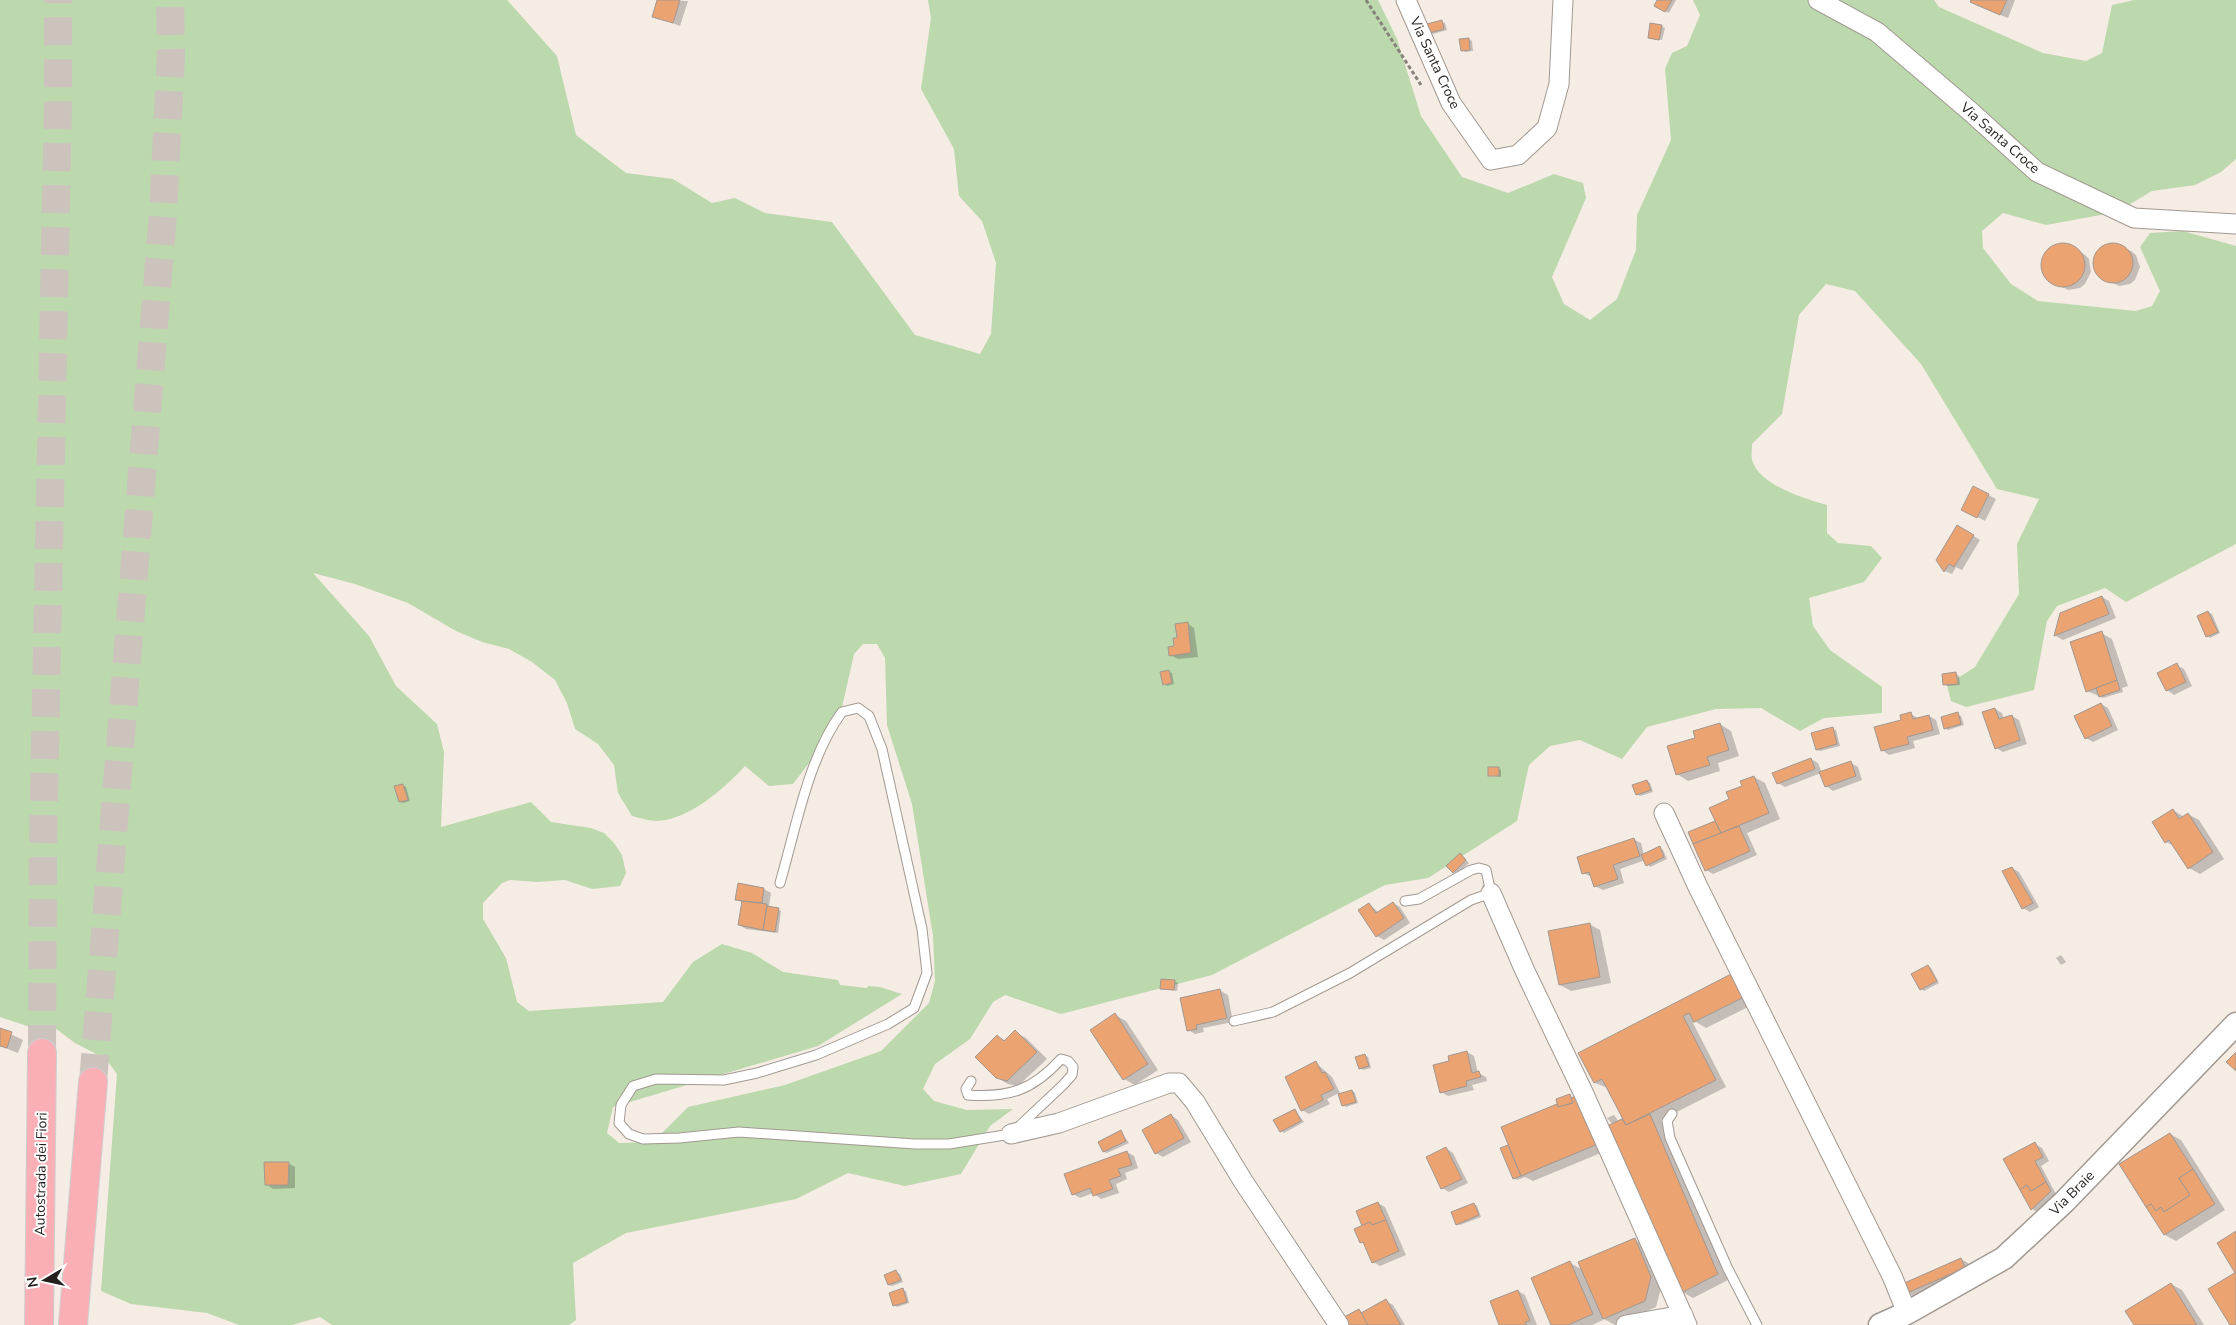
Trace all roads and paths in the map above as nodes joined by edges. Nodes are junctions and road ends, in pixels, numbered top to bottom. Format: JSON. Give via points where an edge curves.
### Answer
{"nodes":[{"id":1,"x":1366,"y":0,"type":"edge"},
{"id":2,"x":1406,"y":0,"type":"edge"},
{"id":3,"x":1563,"y":0,"type":"edge"},
{"id":4,"x":1818,"y":0,"type":"edge"},
{"id":5,"x":1423,"y":88,"type":"dead end"},
{"id":6,"x":2236,"y":224,"type":"edge"},
{"id":7,"x":1664,"y":813,"type":"dead end"},
{"id":8,"x":780,"y":883,"type":"dead end"},
{"id":9,"x":1491,"y":893,"type":"junction"},
{"id":10,"x":1405,"y":901,"type":"dead end"},
{"id":11,"x":1234,"y":1021,"type":"dead end"},
{"id":12,"x":2236,"y":1024,"type":"edge"},
{"id":13,"x":42,"y":1053,"type":"tunnel mouth"},
{"id":14,"x":971,"y":1081,"type":"dead end"},
{"id":15,"x":93,"y":1082,"type":"tunnel mouth"},
{"id":16,"x":1672,"y":1114,"type":"dead end"},
{"id":17,"x":1011,"y":1134,"type":"junction"},
{"id":18,"x":1907,"y":1313,"type":"junction"},
{"id":19,"x":1685,"y":1320,"type":"edge"},
{"id":20,"x":39,"y":1325,"type":"edge"},
{"id":21,"x":74,"y":1325,"type":"edge"},
{"id":22,"x":1339,"y":1325,"type":"edge"},
{"id":23,"x":1626,"y":1325,"type":"edge"},
{"id":24,"x":1757,"y":1325,"type":"edge"},
{"id":25,"x":1880,"y":1325,"type":"edge"}],
"edges":[{"from":1,"to":5,"type":"path"},
{"from":2,"to":3,"type":"street","name":"Via Santa Croce","via":[[1451,103],[1491,160],[1518,155],[1547,128],[1559,84]]},
{"from":4,"to":6,"type":"street","name":"Via Santa Croce","via":[[1877,32],[2037,172],[2134,218]]},
{"from":7,"to":18,"type":"street","via":[[1892,1276]]},
{"from":8,"to":17,"type":"lane","via":[[802,800],[831,728],[842,712],[858,708],[869,716],[882,748],[922,929],[927,973],[914,1008],[888,1024],[816,1055],[757,1073],[724,1080],[656,1079],[633,1086],[621,1105],[619,1123],[629,1134],[643,1139],[738,1132],[915,1144],[940,1144]]},
{"from":9,"to":10,"type":"lane","via":[[1486,870],[1479,868],[1419,899]]},
{"from":9,"to":11,"type":"lane","via":[[1471,900],[1350,973],[1273,1012]]},
{"from":9,"to":19,"type":"street"},
{"from":12,"to":18,"type":"street","name":"Via Braie","via":[[2064,1202],[2004,1258]]},
{"from":13,"to":20,"type":"highway","name":"Autostrada dei Fiori"},
{"from":14,"to":17,"type":"lane","via":[[966,1089],[968,1095],[1006,1095],[1039,1080],[1061,1059],[1073,1067],[1072,1075],[1049,1100]]},
{"from":15,"to":21,"type":"highway"},
{"from":16,"to":24,"type":"lane","via":[[1667,1121],[1670,1138]]},
{"from":17,"to":22,"type":"street","via":[[1059,1123],[1169,1083],[1179,1083]]},
{"from":18,"to":25,"type":"street","name":"Via Braie"},
{"from":19,"to":23,"type":"street"}]}
